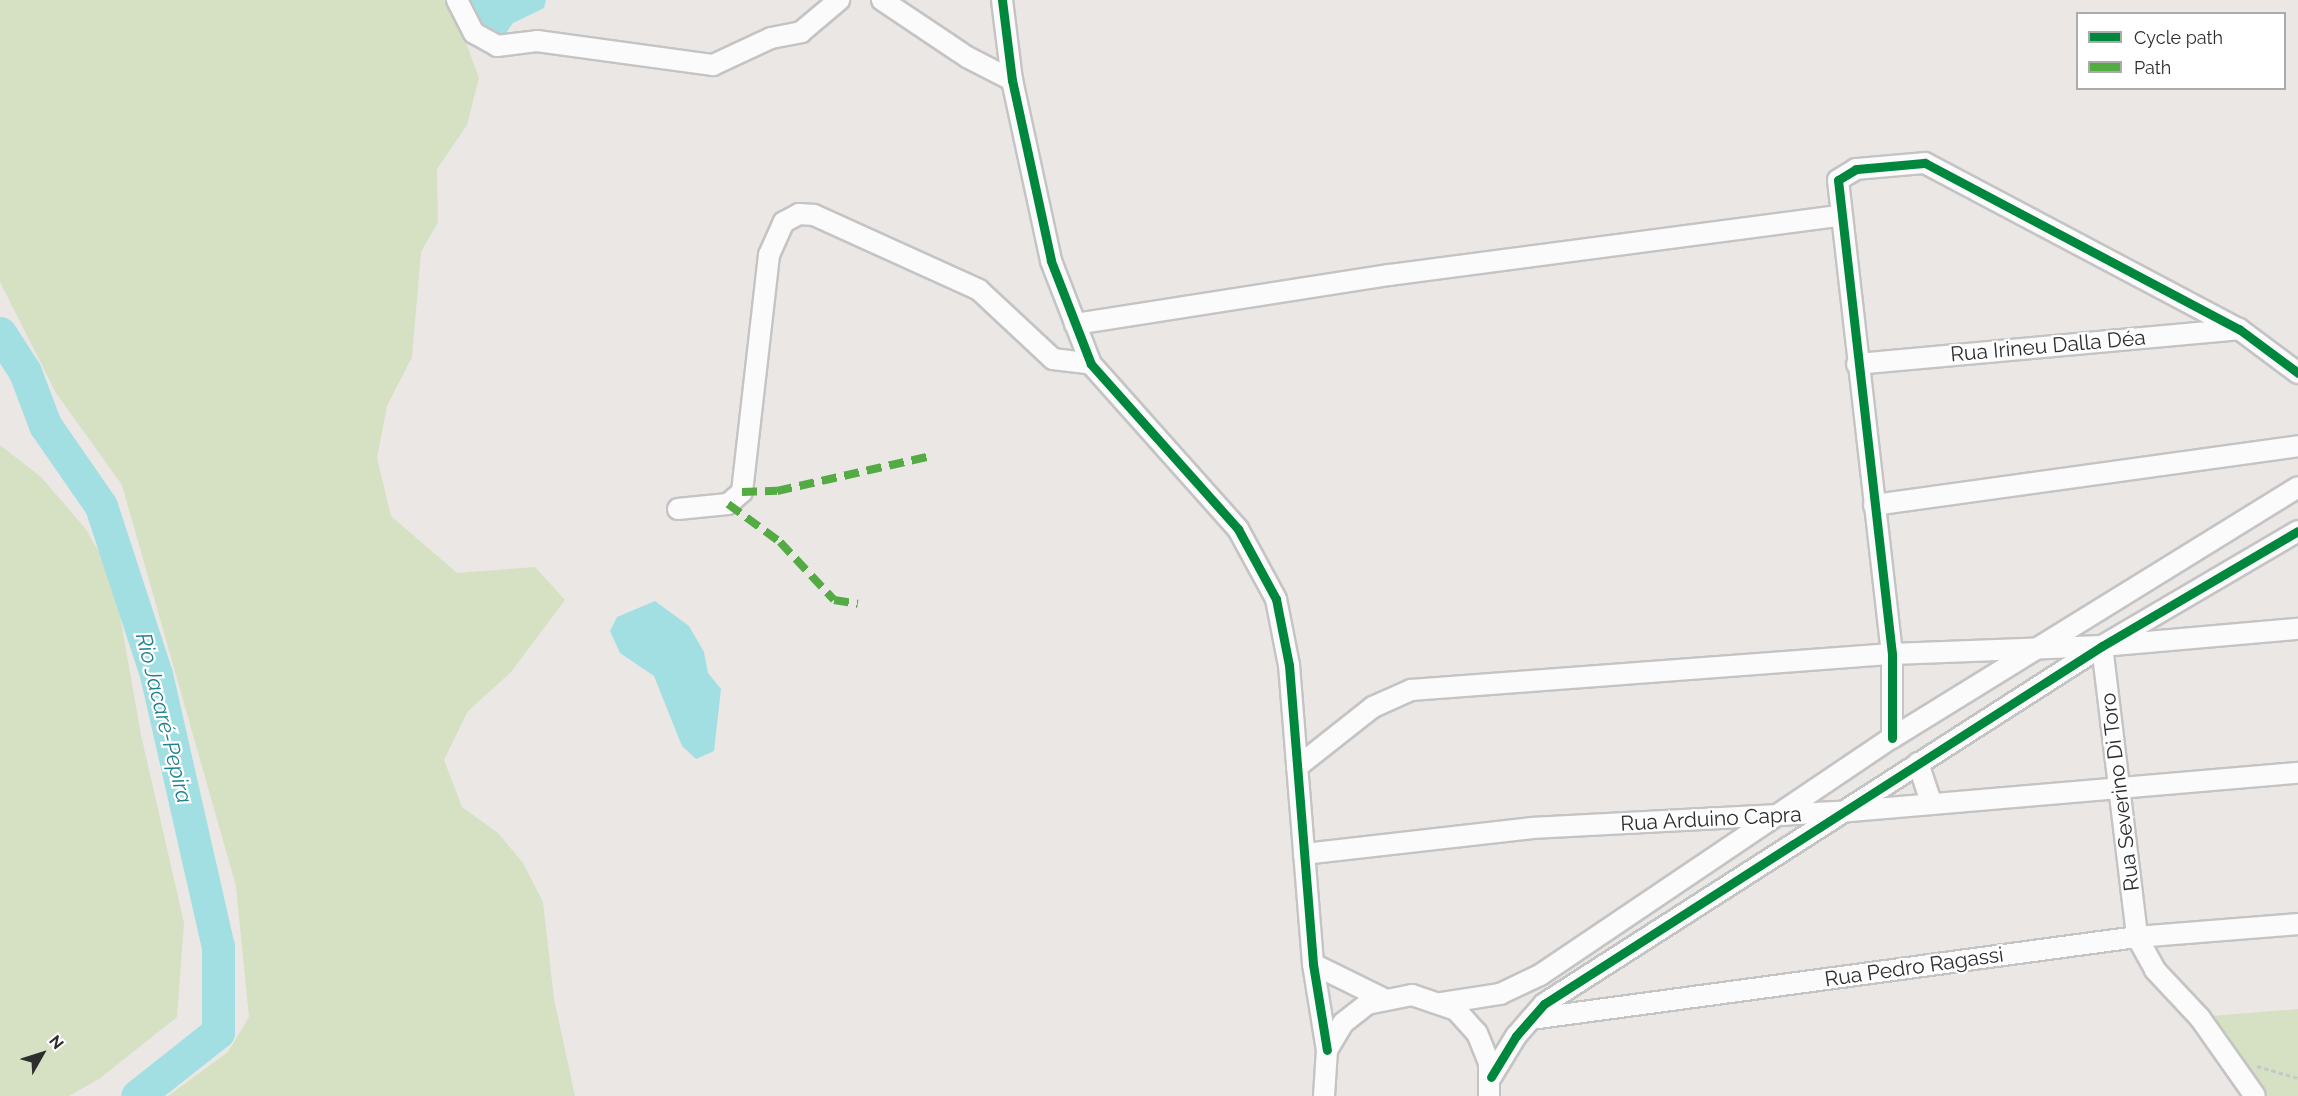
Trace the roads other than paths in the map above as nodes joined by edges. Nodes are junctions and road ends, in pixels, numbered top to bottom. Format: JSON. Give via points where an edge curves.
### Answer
{"nodes":[{"id":1,"x":457,"y":0,"type":"edge"},
{"id":2,"x":839,"y":0,"type":"edge"},
{"id":3,"x":882,"y":0,"type":"edge"},
{"id":4,"x":1002,"y":0,"type":"edge"},
{"id":5,"x":1012,"y":80,"type":"junction"},
{"id":6,"x":1840,"y":216,"type":"junction"},
{"id":7,"x":1075,"y":324,"type":"junction"},
{"id":8,"x":2239,"y":329,"type":"junction"},
{"id":9,"x":1091,"y":364,"type":"junction"},
{"id":10,"x":1857,"y":364,"type":"junction"},
{"id":11,"x":2298,"y":373,"type":"edge"},
{"id":12,"x":2298,"y":446,"type":"edge"},
{"id":13,"x":2298,"y":487,"type":"edge"},
{"id":14,"x":1874,"y":505,"type":"junction"},
{"id":15,"x":678,"y":509,"type":"dead end"},
{"id":16,"x":2298,"y":531,"type":"edge"},
{"id":17,"x":2298,"y":628,"type":"edge"},
{"id":18,"x":2102,"y":646,"type":"junction"},
{"id":19,"x":2040,"y":648,"type":"junction"},
{"id":20,"x":1892,"y":654,"type":"junction"},
{"id":21,"x":1892,"y":738,"type":"junction"},
{"id":22,"x":1918,"y":763,"type":"junction"},
{"id":23,"x":1297,"y":767,"type":"junction"},
{"id":24,"x":2298,"y":773,"type":"edge"},
{"id":25,"x":2121,"y":790,"type":"junction"},
{"id":26,"x":1931,"y":802,"type":"junction"},
{"id":27,"x":1840,"y":812,"type":"junction"},
{"id":28,"x":1780,"y":815,"type":"junction"},
{"id":29,"x":1304,"y":854,"type":"junction"},
{"id":30,"x":2298,"y":924,"type":"edge"},
{"id":31,"x":2137,"y":937,"type":"junction"},
{"id":32,"x":1313,"y":964,"type":"junction"},
{"id":33,"x":1382,"y":998,"type":"junction"},
{"id":34,"x":1442,"y":1003,"type":"junction"},
{"id":35,"x":1531,"y":1020,"type":"junction"},
{"id":36,"x":1327,"y":1050,"type":"junction"},
{"id":37,"x":1490,"y":1087,"type":"edge"},
{"id":38,"x":1324,"y":1096,"type":"edge"},
{"id":39,"x":2255,"y":1096,"type":"edge"}],
"edges":[{"from":1,"to":2,"type":"street","via":[[474,33],[497,46],[537,41],[713,65],[747,47],[801,32]]},
{"from":3,"to":5,"type":"street","via":[[967,57]]},
{"from":4,"to":5,"type":"street"},
{"from":5,"to":7,"type":"street","via":[[1054,274]]},
{"from":6,"to":7,"type":"street","via":[[1389,275]]},
{"from":6,"to":8,"type":"street","via":[[1838,180],[1856,170],[1925,163]]},
{"from":6,"to":10,"type":"street"},
{"from":7,"to":9,"type":"street"},
{"from":8,"to":10,"type":"street","name":"Rua Irineu Dalla Déa"},
{"from":8,"to":11,"type":"street"},
{"from":9,"to":15,"type":"street","via":[[1053,359],[979,290],[814,215],[799,214],[784,222],[769,255],[742,492],[728,504]]},
{"from":9,"to":23,"type":"street","via":[[1238,529],[1261,565],[1276,599],[1289,665]]},
{"from":10,"to":14,"type":"street"},
{"from":12,"to":14,"type":"street"},
{"from":13,"to":19,"type":"street"},
{"from":14,"to":20,"type":"street"},
{"from":16,"to":18,"type":"street"},
{"from":17,"to":18,"type":"street"},
{"from":18,"to":19,"type":"street"},
{"from":18,"to":22,"type":"street"},
{"from":18,"to":25,"type":"street","name":"Rua Severino Di Toro"},
{"from":19,"to":20,"type":"street"},
{"from":19,"to":21,"type":"street"},
{"from":20,"to":21,"type":"street"},
{"from":20,"to":23,"type":"street","via":[[1411,690],[1373,707]]},
{"from":21,"to":28,"type":"street"},
{"from":22,"to":26,"type":"street"},
{"from":22,"to":27,"type":"street"},
{"from":23,"to":29,"type":"street"},
{"from":24,"to":25,"type":"street","name":"Rua Arduino Capra"},
{"from":25,"to":26,"type":"street","name":"Rua Arduino Capra"},
{"from":25,"to":31,"type":"street","name":"Rua Severino Di Toro"},
{"from":26,"to":27,"type":"street","name":"Rua Arduino Capra"},
{"from":27,"to":28,"type":"street","name":"Rua Arduino Capra"},
{"from":27,"to":35,"type":"street","via":[[1544,1004]]},
{"from":28,"to":29,"type":"street","name":"Rua Arduino Capra","via":[[1532,828]]},
{"from":28,"to":34,"type":"street","via":[[1540,975],[1500,994]]},
{"from":29,"to":32,"type":"street"},
{"from":30,"to":31,"type":"street","name":"Rua Pedro Ragassi"},
{"from":31,"to":35,"type":"street","name":"Rua Pedro Ragassi"},
{"from":31,"to":39,"type":"street","via":[[2155,970],[2200,1018]]},
{"from":32,"to":33,"type":"street"},
{"from":32,"to":36,"type":"street"},
{"from":33,"to":34,"type":"street","via":[[1412,994]]},
{"from":33,"to":36,"type":"street","via":[[1354,1012]]},
{"from":34,"to":37,"type":"street","via":[[1477,1033]]},
{"from":35,"to":37,"type":"street"},
{"from":36,"to":38,"type":"street"}]}
